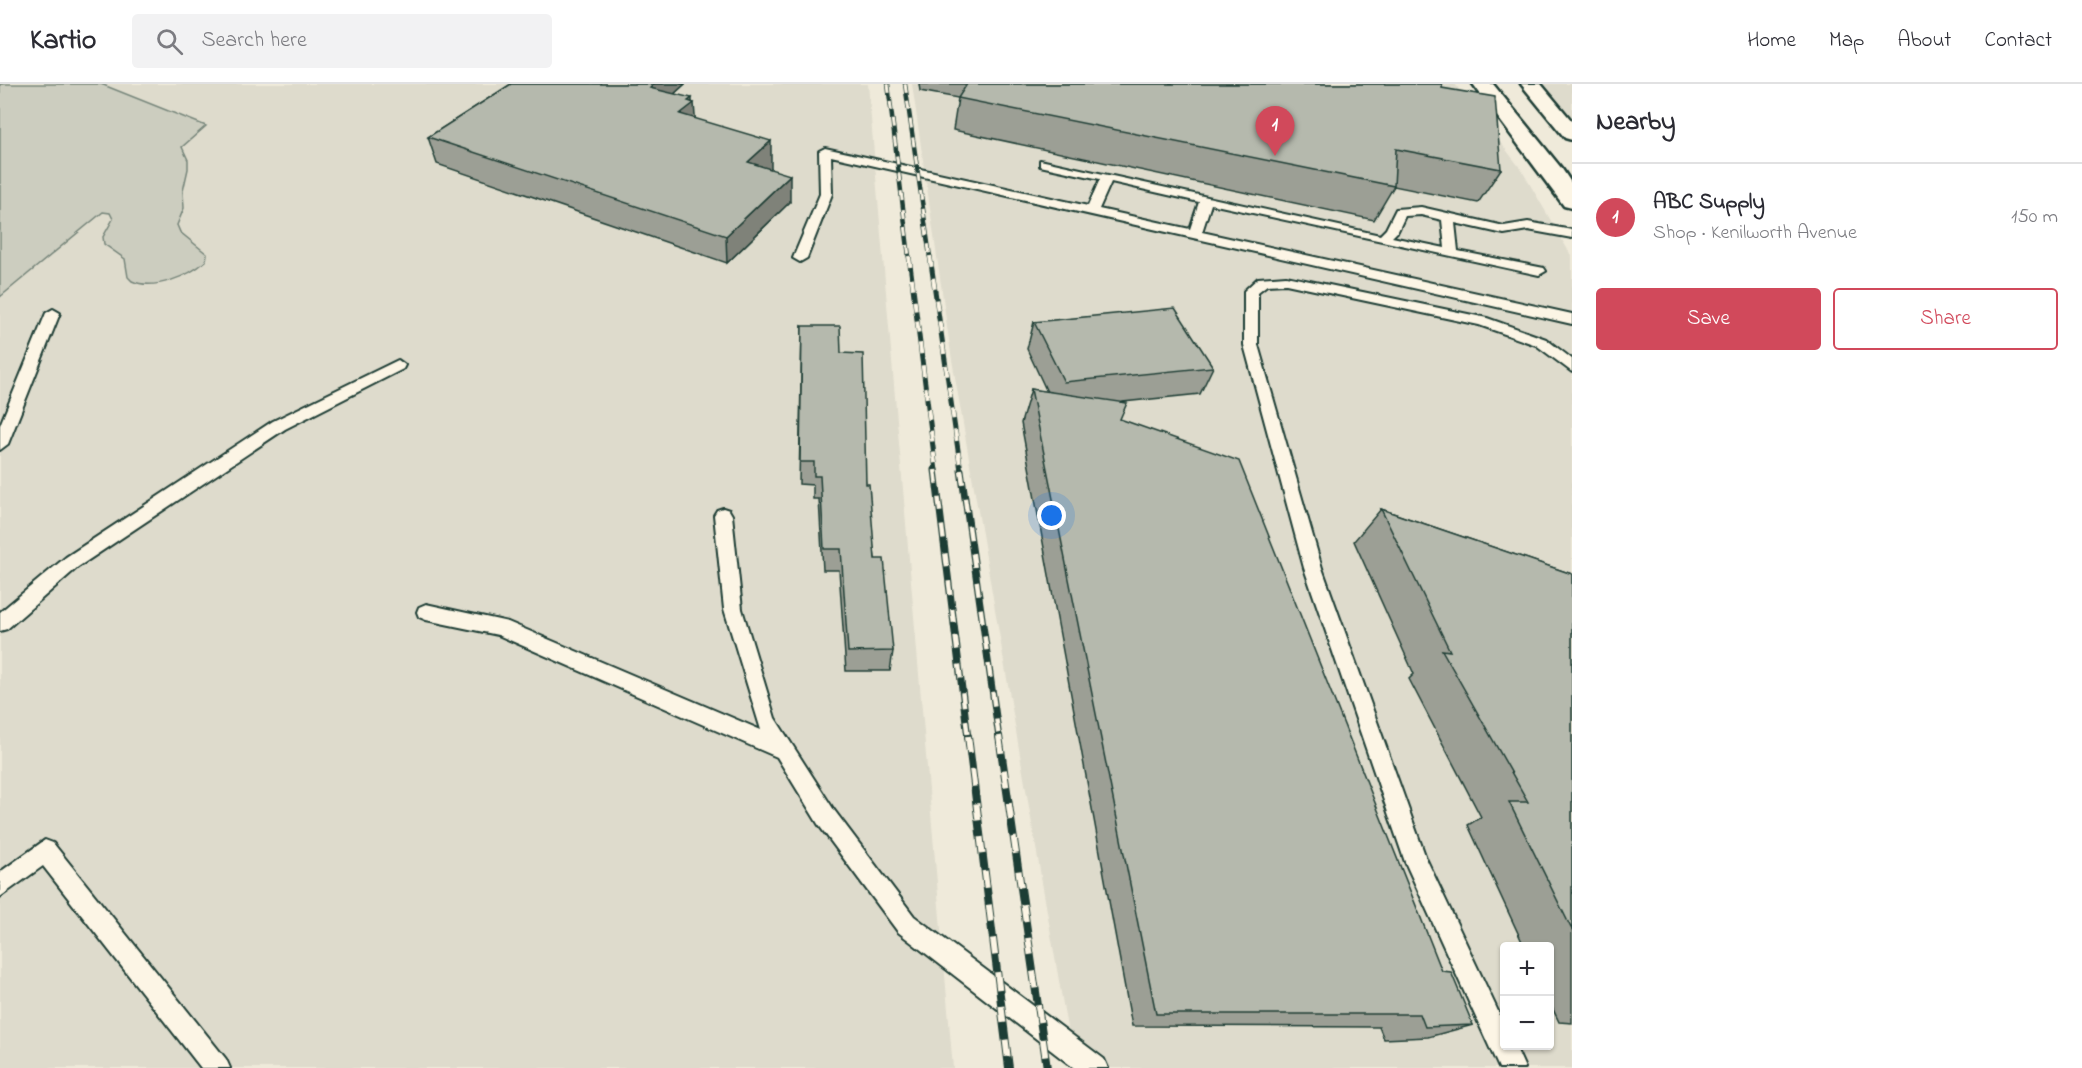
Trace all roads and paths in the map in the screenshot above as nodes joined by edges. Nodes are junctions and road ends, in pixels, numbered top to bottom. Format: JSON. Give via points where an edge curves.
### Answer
{"nodes":[{"id":1,"x":1483,"y":84,"type":"edge"},
{"id":2,"x":1531,"y":84,"type":"edge"},
{"id":3,"x":1572,"y":134,"type":"edge"},
{"id":4,"x":1044,"y":163,"type":"dead end"},
{"id":5,"x":1107,"y":177,"type":"junction"},
{"id":6,"x":1206,"y":199,"type":"junction"},
{"id":7,"x":1572,"y":201,"type":"edge"},
{"id":8,"x":1092,"y":211,"type":"junction"},
{"id":9,"x":1448,"y":217,"type":"junction"},
{"id":10,"x":1195,"y":234,"type":"junction"},
{"id":11,"x":1572,"y":234,"type":"edge"},
{"id":12,"x":1382,"y":239,"type":"junction"},
{"id":13,"x":1452,"y":253,"type":"junction"},
{"id":14,"x":800,"y":258,"type":"dead end"},
{"id":15,"x":1539,"y":271,"type":"dead end"},
{"id":16,"x":53,"y":313,"type":"dead end"},
{"id":17,"x":1572,"y":319,"type":"edge"},
{"id":18,"x":398,"y":365,"type":"dead end"},
{"id":19,"x":1572,"y":367,"type":"edge"},
{"id":20,"x":0,"y":444,"type":"edge"},
{"id":21,"x":723,"y":515,"type":"dead end"},
{"id":22,"x":426,"y":612,"type":"dead end"},
{"id":23,"x":0,"y":622,"type":"edge"},
{"id":24,"x":784,"y":750,"type":"junction"},
{"id":25,"x":0,"y":886,"type":"edge"},
{"id":26,"x":217,"y":1068,"type":"edge"},
{"id":27,"x":1095,"y":1068,"type":"edge"},
{"id":28,"x":1512,"y":1068,"type":"edge"}],
"edges":[{"from":1,"to":7,"type":"main road"},
{"from":2,"to":3,"type":"main road"},
{"from":4,"to":5,"type":"lane"},
{"from":5,"to":6,"type":"lane"},
{"from":5,"to":8,"type":"lane"},
{"from":6,"to":10,"type":"lane"},
{"from":6,"to":12,"type":"lane"},
{"from":8,"to":10,"type":"lane"},
{"from":8,"to":14,"type":"lane","via":[[825,151],[821,210]]},
{"from":9,"to":11,"type":"lane","via":[[1504,230],[1528,226]]},
{"from":9,"to":12,"type":"lane","via":[[1421,211],[1400,212],[1392,231]]},
{"from":9,"to":13,"type":"lane"},
{"from":10,"to":17,"type":"lane"},
{"from":12,"to":13,"type":"lane"},
{"from":13,"to":15,"type":"lane"},
{"from":16,"to":20,"type":"lane"},
{"from":18,"to":23,"type":"lane","via":[[270,431],[72,562]]},
{"from":19,"to":28,"type":"lane","via":[[1541,342],[1482,321],[1286,280],[1263,281],[1251,291],[1251,345],[1313,568],[1416,862]]},
{"from":21,"to":24,"type":"lane","via":[[734,609],[766,721]]},
{"from":22,"to":24,"type":"lane","via":[[501,628]]},
{"from":24,"to":27,"type":"lane","via":[[826,817],[906,924]]},
{"from":25,"to":26,"type":"lane","via":[[45,851]]}]}
